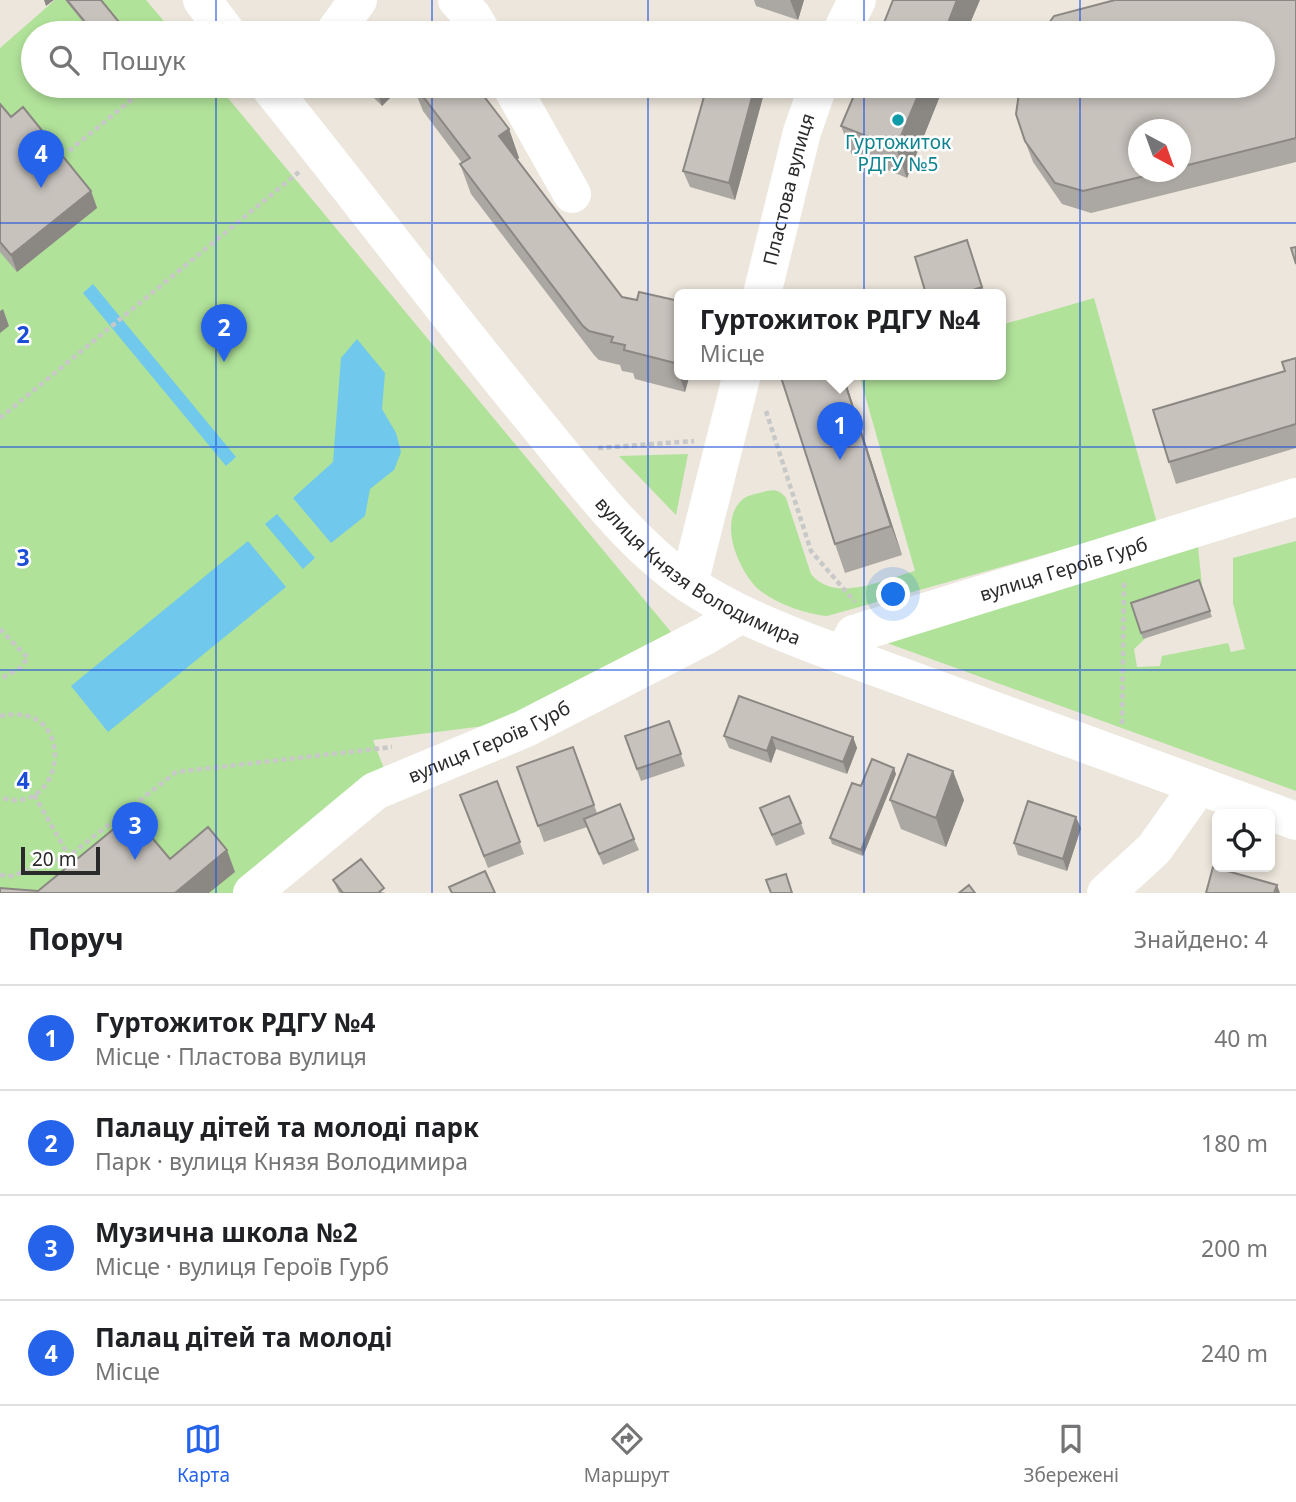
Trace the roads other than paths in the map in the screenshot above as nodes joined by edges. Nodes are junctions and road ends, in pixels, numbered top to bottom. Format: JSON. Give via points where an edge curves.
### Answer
{"nodes":[{"id":1,"x":202,"y":0,"type":"edge"},
{"id":2,"x":358,"y":0,"type":"edge"},
{"id":3,"x":457,"y":0,"type":"edge"},
{"id":4,"x":857,"y":0,"type":"edge"},
{"id":5,"x":218,"y":21,"type":"edge"},
{"id":6,"x":343,"y":21,"type":"edge"},
{"id":7,"x":475,"y":21,"type":"edge"},
{"id":8,"x":847,"y":21,"type":"edge"},
{"id":9,"x":276,"y":98,"type":"edge"},
{"id":10,"x":518,"y":98,"type":"edge"},
{"id":11,"x":814,"y":98,"type":"edge"},
{"id":12,"x":572,"y":194,"type":"dead end"},
{"id":13,"x":763,"y":289,"type":"edge"},
{"id":14,"x":752,"y":387,"type":"edge"},
{"id":15,"x":1296,"y":497,"type":"edge"},
{"id":16,"x":690,"y":584,"type":"junction"},
{"id":17,"x":741,"y":614,"type":"junction"},
{"id":18,"x":843,"y":655,"type":"junction"},
{"id":19,"x":1198,"y":786,"type":"junction"},
{"id":20,"x":1296,"y":821,"type":"edge"},
{"id":21,"x":252,"y":893,"type":"edge"},
{"id":22,"x":1106,"y":893,"type":"edge"}],
"edges":[{"from":1,"to":5,"type":"street"},
{"from":2,"to":6,"type":"street"},
{"from":3,"to":7,"type":"street"},
{"from":4,"to":8,"type":"street"},
{"from":9,"to":16,"type":"street","name":"вулиця Князя Володимира","via":[[603,505],[651,554]]},
{"from":10,"to":12,"type":"street"},
{"from":11,"to":13,"type":"street","name":"Пластова вулиця"},
{"from":14,"to":16,"type":"street"},
{"from":15,"to":18,"type":"street","name":"вулиця Героїв Гурб","via":[[876,626],[854,634]]},
{"from":16,"to":17,"type":"street","name":"вулиця Князя Володимира"},
{"from":17,"to":18,"type":"street","name":"вулиця Князя Володимира"},
{"from":17,"to":21,"type":"street","name":"вулиця Героїв Гурб","via":[[524,729],[375,791]]},
{"from":18,"to":19,"type":"street","name":"вулиця Князя Володимира"},
{"from":19,"to":20,"type":"street","name":"вулиця Князя Володимира"},
{"from":19,"to":22,"type":"street","via":[[1154,849]]}]}
